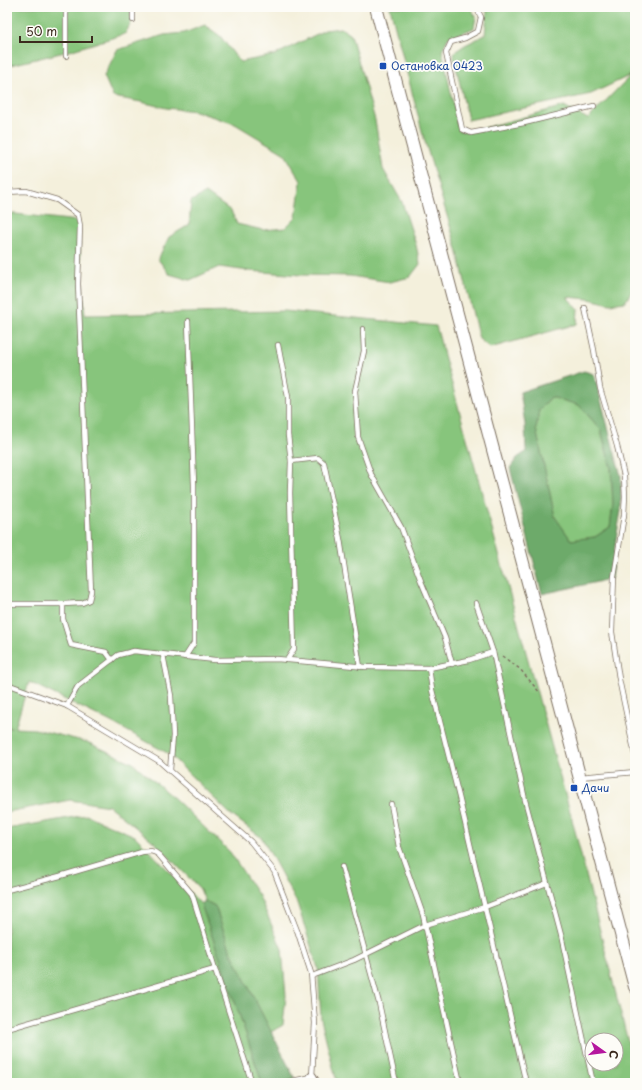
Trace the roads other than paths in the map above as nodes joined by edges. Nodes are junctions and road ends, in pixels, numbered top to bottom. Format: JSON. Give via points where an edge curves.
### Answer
{"nodes":[{"id":1,"x":66,"y":7,"type":"edge"},
{"id":2,"x":133,"y":7,"type":"edge"},
{"id":3,"x":376,"y":7,"type":"edge"},
{"id":4,"x":476,"y":7,"type":"edge"},
{"id":5,"x":133,"y":20,"type":"dead end"},
{"id":6,"x":66,"y":56,"type":"dead end"},
{"id":7,"x":594,"y":106,"type":"dead end"},
{"id":8,"x":7,"y":192,"type":"edge"},
{"id":9,"x":585,"y":308,"type":"dead end"},
{"id":10,"x":188,"y":321,"type":"dead end"},
{"id":11,"x":363,"y":329,"type":"dead end"},
{"id":12,"x":278,"y":345,"type":"dead end"},
{"id":13,"x":291,"y":461,"type":"junction"},
{"id":14,"x":476,"y":603,"type":"dead end"},
{"id":15,"x":7,"y":604,"type":"edge"},
{"id":16,"x":63,"y":604,"type":"junction"},
{"id":17,"x":493,"y":652,"type":"junction"},
{"id":18,"x":163,"y":654,"type":"junction"},
{"id":19,"x":185,"y":657,"type":"junction"},
{"id":20,"x":112,"y":660,"type":"junction"},
{"id":21,"x":287,"y":660,"type":"junction"},
{"id":22,"x":452,"y":664,"type":"junction"},
{"id":23,"x":360,"y":667,"type":"junction"},
{"id":24,"x":429,"y":668,"type":"junction"},
{"id":25,"x":7,"y":684,"type":"edge"},
{"id":26,"x":67,"y":706,"type":"junction"},
{"id":27,"x":635,"y":755,"type":"edge"},
{"id":28,"x":170,"y":770,"type":"junction"},
{"id":29,"x":635,"y":772,"type":"edge"},
{"id":30,"x":580,"y":777,"type":"junction"},
{"id":31,"x":391,"y":804,"type":"dead end"},
{"id":32,"x":342,"y":867,"type":"dead end"},
{"id":33,"x":547,"y":883,"type":"junction"},
{"id":34,"x":7,"y":890,"type":"edge"},
{"id":35,"x":485,"y":907,"type":"junction"},
{"id":36,"x":425,"y":925,"type":"junction"},
{"id":37,"x":367,"y":954,"type":"junction"},
{"id":38,"x":215,"y":969,"type":"junction"},
{"id":39,"x":312,"y":976,"type":"junction"},
{"id":40,"x":635,"y":987,"type":"edge"},
{"id":41,"x":7,"y":1029,"type":"edge"},
{"id":42,"x":314,"y":1080,"type":"edge"},
{"id":43,"x":252,"y":1083,"type":"edge"},
{"id":44,"x":282,"y":1083,"type":"edge"},
{"id":45,"x":396,"y":1083,"type":"edge"},
{"id":46,"x":460,"y":1083,"type":"edge"},
{"id":47,"x":526,"y":1083,"type":"edge"},
{"id":48,"x":593,"y":1083,"type":"edge"}],
"edges":[{"from":1,"to":6,"type":"lane"},
{"from":2,"to":5,"type":"lane"},
{"from":3,"to":30,"type":"main road"},
{"from":4,"to":7,"type":"lane","via":[[481,17],[478,31],[452,42],[446,53],[462,129],[471,133]]},
{"from":8,"to":16,"type":"lane","via":[[26,192],[58,200],[78,215],[80,226],[78,284],[91,591],[89,600]]},
{"from":9,"to":27,"type":"lane","via":[[600,388],[624,476],[624,515],[614,577],[612,632]]},
{"from":10,"to":19,"type":"lane","via":[[194,485],[194,644]]},
{"from":11,"to":22,"type":"lane","via":[[364,351],[356,391],[358,437],[371,474],[401,527],[446,638]]},
{"from":12,"to":13,"type":"lane","via":[[288,397]]},
{"from":13,"to":21,"type":"lane","via":[[294,649]]},
{"from":13,"to":23,"type":"lane","via":[[318,458],[324,463],[340,539]]},
{"from":14,"to":17,"type":"lane"},
{"from":15,"to":16,"type":"lane"},
{"from":16,"to":20,"type":"lane","via":[[63,619],[70,645],[106,652]]},
{"from":17,"to":22,"type":"lane"},
{"from":17,"to":33,"type":"lane","via":[[525,800]]},
{"from":18,"to":19,"type":"lane"},
{"from":18,"to":20,"type":"lane","via":[[134,651],[118,655]]},
{"from":18,"to":28,"type":"lane","via":[[173,736]]},
{"from":19,"to":21,"type":"lane","via":[[215,660]]},
{"from":20,"to":26,"type":"lane","via":[[78,686]]},
{"from":21,"to":23,"type":"lane"},
{"from":22,"to":24,"type":"lane"},
{"from":23,"to":24,"type":"lane"},
{"from":24,"to":35,"type":"lane","via":[[432,690]]},
{"from":25,"to":26,"type":"lane"},
{"from":26,"to":28,"type":"lane"},
{"from":28,"to":39,"type":"lane","via":[[251,842],[274,871]]},
{"from":29,"to":30,"type":"lane"},
{"from":30,"to":40,"type":"main road"},
{"from":31,"to":36,"type":"lane","via":[[399,847]]},
{"from":32,"to":37,"type":"lane"},
{"from":33,"to":35,"type":"lane"},
{"from":33,"to":48,"type":"lane"},
{"from":34,"to":38,"type":"lane","via":[[142,852],[155,852],[192,894]]},
{"from":35,"to":36,"type":"lane"},
{"from":35,"to":47,"type":"lane"},
{"from":36,"to":37,"type":"lane"},
{"from":36,"to":46,"type":"lane"},
{"from":37,"to":39,"type":"lane"},
{"from":37,"to":45,"type":"lane"},
{"from":38,"to":41,"type":"lane"},
{"from":38,"to":43,"type":"lane"},
{"from":39,"to":42,"type":"lane","via":[[315,1023]]},
{"from":42,"to":44,"type":"lane"}]}
